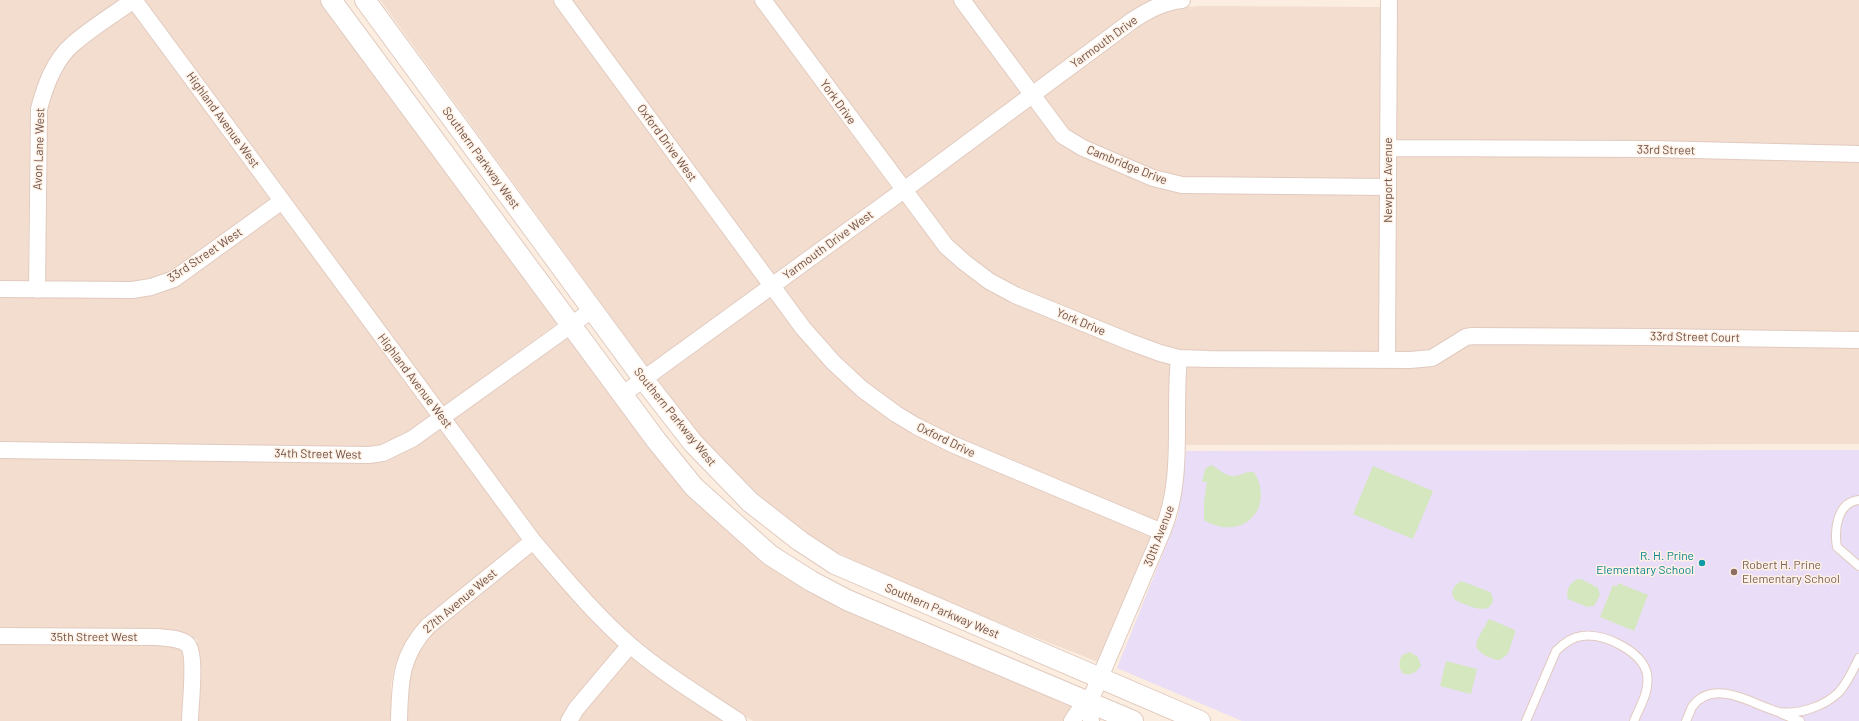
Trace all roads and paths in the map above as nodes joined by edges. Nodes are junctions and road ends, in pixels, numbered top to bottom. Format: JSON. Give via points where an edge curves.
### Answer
{"nodes":[{"id":1,"x":134,"y":0,"type":"edge"},
{"id":2,"x":332,"y":0,"type":"edge"},
{"id":3,"x":365,"y":0,"type":"edge"},
{"id":4,"x":562,"y":0,"type":"edge"},
{"id":5,"x":763,"y":0,"type":"edge"},
{"id":6,"x":962,"y":0,"type":"edge"},
{"id":7,"x":1182,"y":0,"type":"edge"},
{"id":8,"x":1389,"y":0,"type":"edge"},
{"id":9,"x":1032,"y":95,"type":"junction"},
{"id":10,"x":1388,"y":148,"type":"junction"},
{"id":11,"x":1859,"y":154,"type":"edge"},
{"id":12,"x":1388,"y":187,"type":"junction"},
{"id":13,"x":904,"y":190,"type":"junction"},
{"id":14,"x":282,"y":201,"type":"junction"},
{"id":15,"x":772,"y":286,"type":"junction"},
{"id":16,"x":0,"y":290,"type":"edge"},
{"id":17,"x":37,"y":290,"type":"junction"},
{"id":18,"x":592,"y":310,"type":"junction"},
{"id":19,"x":570,"y":324,"type":"junction"},
{"id":20,"x":1531,"y":336,"type":"joint"},
{"id":21,"x":1859,"y":340,"type":"edge"},
{"id":22,"x":1179,"y":358,"type":"junction"},
{"id":23,"x":1388,"y":360,"type":"junction"},
{"id":24,"x":644,"y":380,"type":"junction"},
{"id":25,"x":623,"y":394,"type":"junction"},
{"id":26,"x":442,"y":417,"type":"junction"},
{"id":27,"x":0,"y":450,"type":"edge"},
{"id":28,"x":1859,"y":500,"type":"edge"},
{"id":29,"x":1162,"y":532,"type":"junction"},
{"id":30,"x":533,"y":541,"type":"junction"},
{"id":31,"x":1859,"y":566,"type":"edge"},
{"id":32,"x":0,"y":636,"type":"edge"},
{"id":33,"x":630,"y":645,"type":"junction"},
{"id":34,"x":1859,"y":658,"type":"edge"},
{"id":35,"x":1099,"y":679,"type":"junction"},
{"id":36,"x":1090,"y":712,"type":"edge"},
{"id":37,"x":1779,"y":712,"type":"junction"},
{"id":38,"x":190,"y":721,"type":"edge"},
{"id":39,"x":399,"y":721,"type":"edge"},
{"id":40,"x":569,"y":721,"type":"edge"},
{"id":41,"x":738,"y":721,"type":"edge"},
{"id":42,"x":1072,"y":721,"type":"edge"},
{"id":43,"x":1133,"y":721,"type":"edge"},
{"id":44,"x":1200,"y":721,"type":"edge"},
{"id":45,"x":1526,"y":721,"type":"edge"},
{"id":46,"x":1634,"y":721,"type":"edge"},
{"id":47,"x":1686,"y":721,"type":"edge"},
{"id":48,"x":1800,"y":721,"type":"edge"}],
"edges":[{"from":1,"to":14,"type":"street","name":"Highland Avenue West"},
{"from":1,"to":17,"type":"street","name":"Avon Lane West","via":[[72,44],[60,60],[43,93],[39,109]]},
{"from":2,"to":19,"type":"street"},
{"from":3,"to":18,"type":"street","name":"Southern Parkway West"},
{"from":4,"to":15,"type":"street","name":"Oxford Drive West"},
{"from":5,"to":13,"type":"street","name":"York Drive"},
{"from":6,"to":9,"type":"street","name":"Cambridge Drive"},
{"from":7,"to":9,"type":"street","name":"Yarmouth Drive","via":[[1167,2],[1151,9]]},
{"from":8,"to":10,"type":"street","name":"Newport Avenue"},
{"from":9,"to":12,"type":"street","name":"Cambridge Drive","via":[[1063,136],[1070,141],[1166,182],[1200,186]]},
{"from":9,"to":13,"type":"street","name":"Yarmouth Drive West"},
{"from":10,"to":11,"type":"street","name":"33rd Street","via":[[1653,149]]},
{"from":10,"to":12,"type":"street","name":"Newport Avenue"},
{"from":12,"to":23,"type":"street","name":"Newport Avenue"},
{"from":13,"to":15,"type":"street","name":"Yarmouth Drive West"},
{"from":13,"to":22,"type":"street","name":"York Drive","via":[[946,246],[989,281],[1016,295],[1130,342]]},
{"from":14,"to":17,"type":"street","name":"33rd Street West","via":[[174,279],[132,290]]},
{"from":14,"to":26,"type":"street","name":"Highland Avenue West"},
{"from":15,"to":24,"type":"street","name":"Yarmouth Drive West"},
{"from":15,"to":29,"type":"street","name":"Oxford Drive","via":[[803,328],[833,362],[862,389],[896,414],[952,444]]},
{"from":16,"to":17,"type":"street","name":"33rd Street West"},
{"from":18,"to":19,"type":"street","name":"34th Street West"},
{"from":18,"to":24,"type":"street","name":"Southern Parkway West"},
{"from":19,"to":25,"type":"street"},
{"from":19,"to":26,"type":"street","name":"34th Street West"},
{"from":20,"to":21,"type":"street","name":"33rd Street Court"},
{"from":20,"to":23,"type":"street","name":"York Drive","via":[[1466,337],[1432,358]]},
{"from":22,"to":23,"type":"street","name":"York Drive"},
{"from":22,"to":29,"type":"street","name":"30th Avenue","via":[[1176,381],[1175,482],[1172,506]]},
{"from":24,"to":25,"type":"street","name":"Yarmouth Drive West"},
{"from":24,"to":35,"type":"street","name":"Southern Parkway West","via":[[693,443],[723,476],[750,502],[800,541],[835,564]]},
{"from":25,"to":36,"type":"street","via":[[694,486],[770,555],[847,600]]},
{"from":26,"to":27,"type":"street","name":"34th Street West","via":[[399,446],[383,453],[369,455]]},
{"from":26,"to":30,"type":"street","name":"Highland Avenue West"},
{"from":28,"to":31,"type":"lane","via":[[1843,509],[1838,519],[1835,537],[1837,547]]},
{"from":29,"to":35,"type":"street","name":"30th Avenue"},
{"from":30,"to":33,"type":"street","name":"Highland Avenue West","via":[[574,588]]},
{"from":30,"to":39,"type":"street","name":"27th Avenue West","via":[[419,636],[408,653],[402,670]]},
{"from":32,"to":38,"type":"street","name":"35th Street West","via":[[157,637],[175,639],[187,644],[193,662]]},
{"from":33,"to":40,"type":"street"},
{"from":33,"to":41,"type":"street","name":"Highland Avenue West"},
{"from":34,"to":37,"type":"lane","via":[[1849,679],[1838,693],[1828,700],[1805,710]]},
{"from":35,"to":36,"type":"street","name":"30th Avenue"},
{"from":35,"to":44,"type":"street","name":"Southern Parkway West"},
{"from":36,"to":42,"type":"street","via":[[1078,712]]},
{"from":36,"to":43,"type":"street"},
{"from":37,"to":47,"type":"lane","via":[[1738,696],[1721,693],[1705,696],[1697,702]]},
{"from":37,"to":48,"type":"lane"},
{"from":45,"to":46,"type":"lane","via":[[1556,651],[1564,643],[1590,635],[1627,648],[1644,666],[1648,685]]}]}
